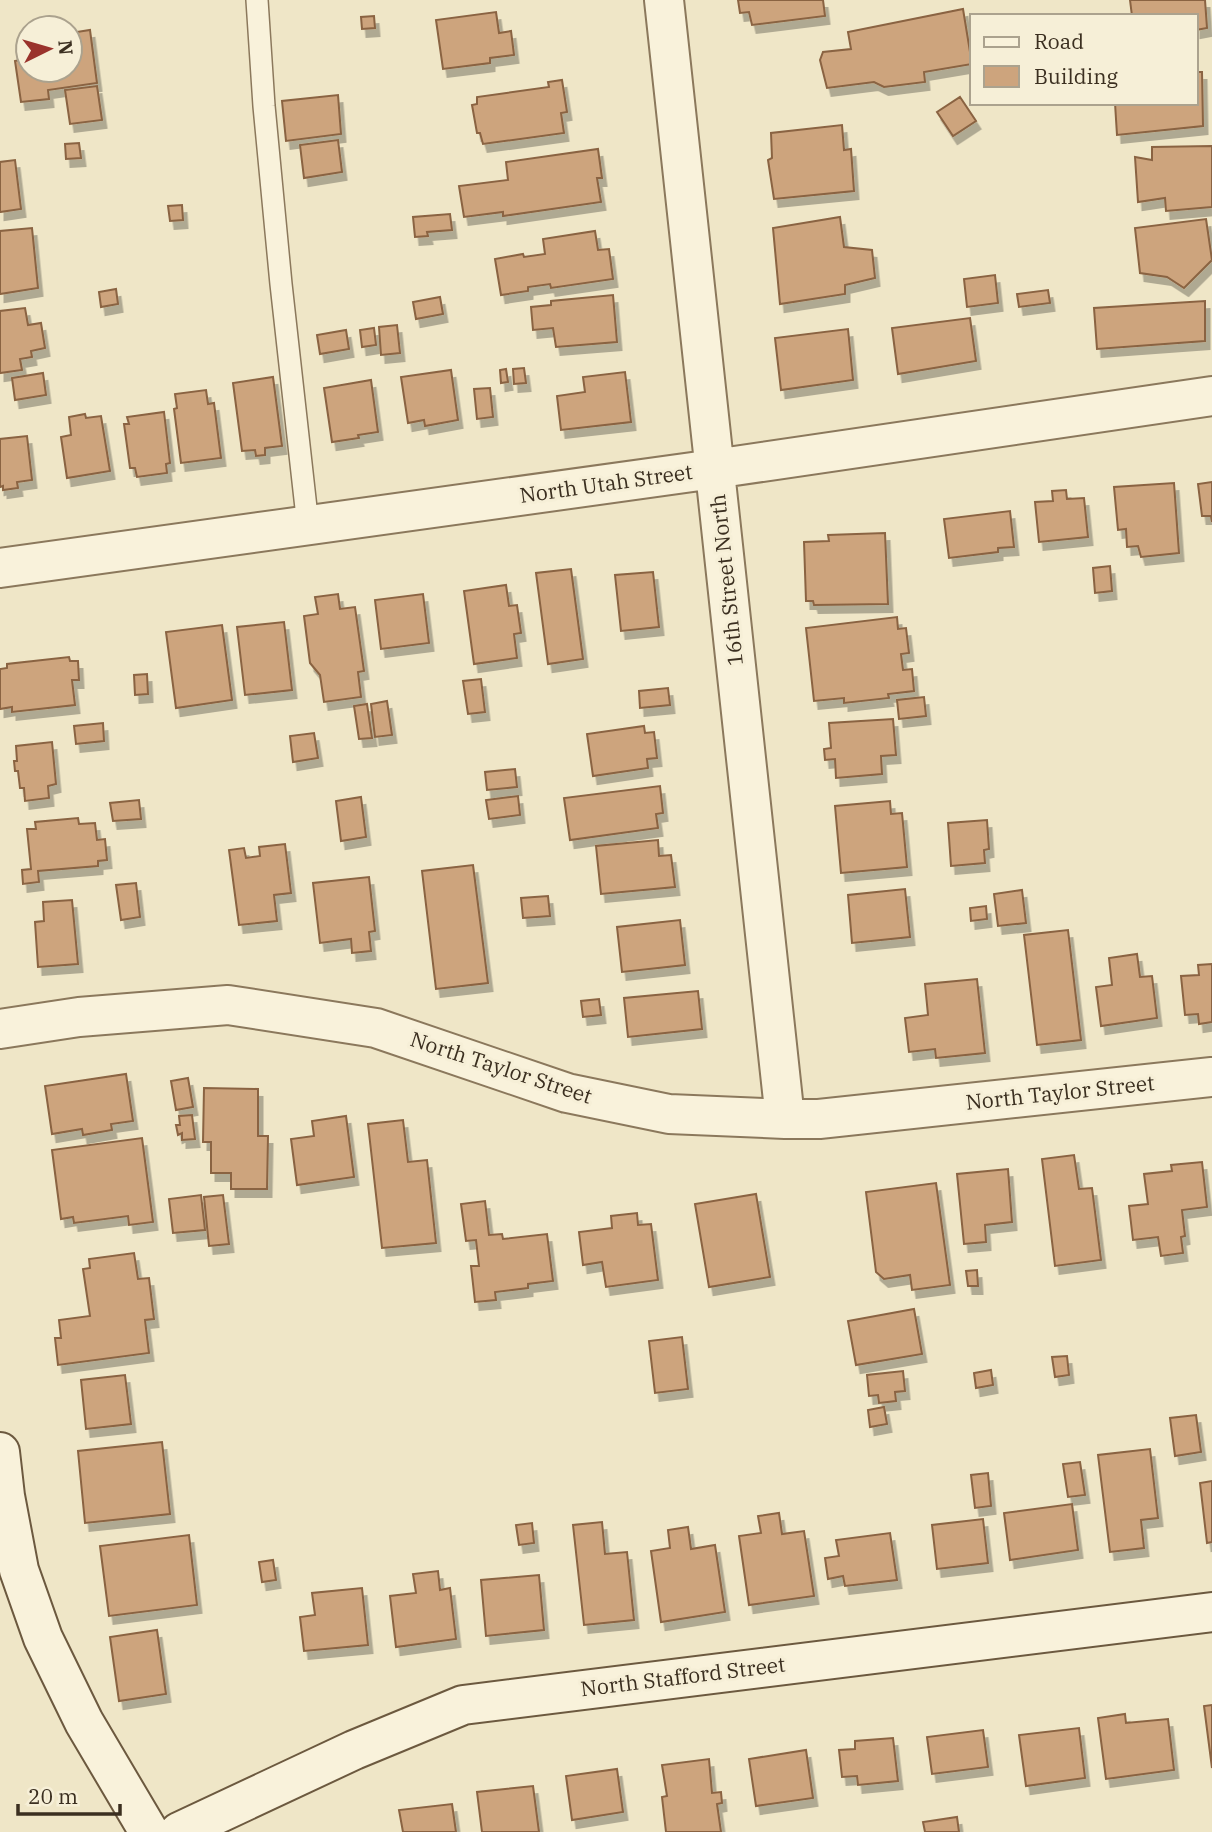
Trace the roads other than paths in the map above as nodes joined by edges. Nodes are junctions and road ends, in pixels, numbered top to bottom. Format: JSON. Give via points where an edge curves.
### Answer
{"nodes":[{"id":1,"x":257,"y":0,"type":"edge"},
{"id":2,"x":664,"y":0,"type":"edge"},
{"id":3,"x":1212,"y":396,"type":"edge"},
{"id":4,"x":714,"y":469,"type":"junction"},
{"id":5,"x":308,"y":526,"type":"junction"},
{"id":6,"x":0,"y":568,"type":"edge"},
{"id":7,"x":0,"y":1029,"type":"edge"},
{"id":8,"x":1212,"y":1077,"type":"edge"},
{"id":9,"x":785,"y":1119,"type":"junction"},
{"id":10,"x":0,"y":1452,"type":"edge"},
{"id":11,"x":1212,"y":1612,"type":"edge"},
{"id":12,"x":149,"y":1832,"type":"edge"},
{"id":13,"x":179,"y":1832,"type":"edge"}],
"edges":[{"from":1,"to":5,"type":"lane","via":[[281,284]]},
{"from":2,"to":4,"type":"street","name":"16th Street North"},
{"from":3,"to":4,"type":"street","name":"North Utah Street"},
{"from":4,"to":5,"type":"street","name":"North Utah Street"},
{"from":4,"to":9,"type":"street","name":"16th Street North"},
{"from":5,"to":6,"type":"street","name":"North Utah Street"},
{"from":7,"to":9,"type":"street","name":"North Taylor Street","via":[[79,1017],[228,1005],[376,1028],[567,1093],[669,1114]]},
{"from":8,"to":9,"type":"street","name":"North Taylor Street"},
{"from":10,"to":12,"type":"street","via":[[19,1570],[43,1638],[84,1722]]},
{"from":11,"to":13,"type":"street","name":"North Stafford Street","via":[[463,1705]]}]}
